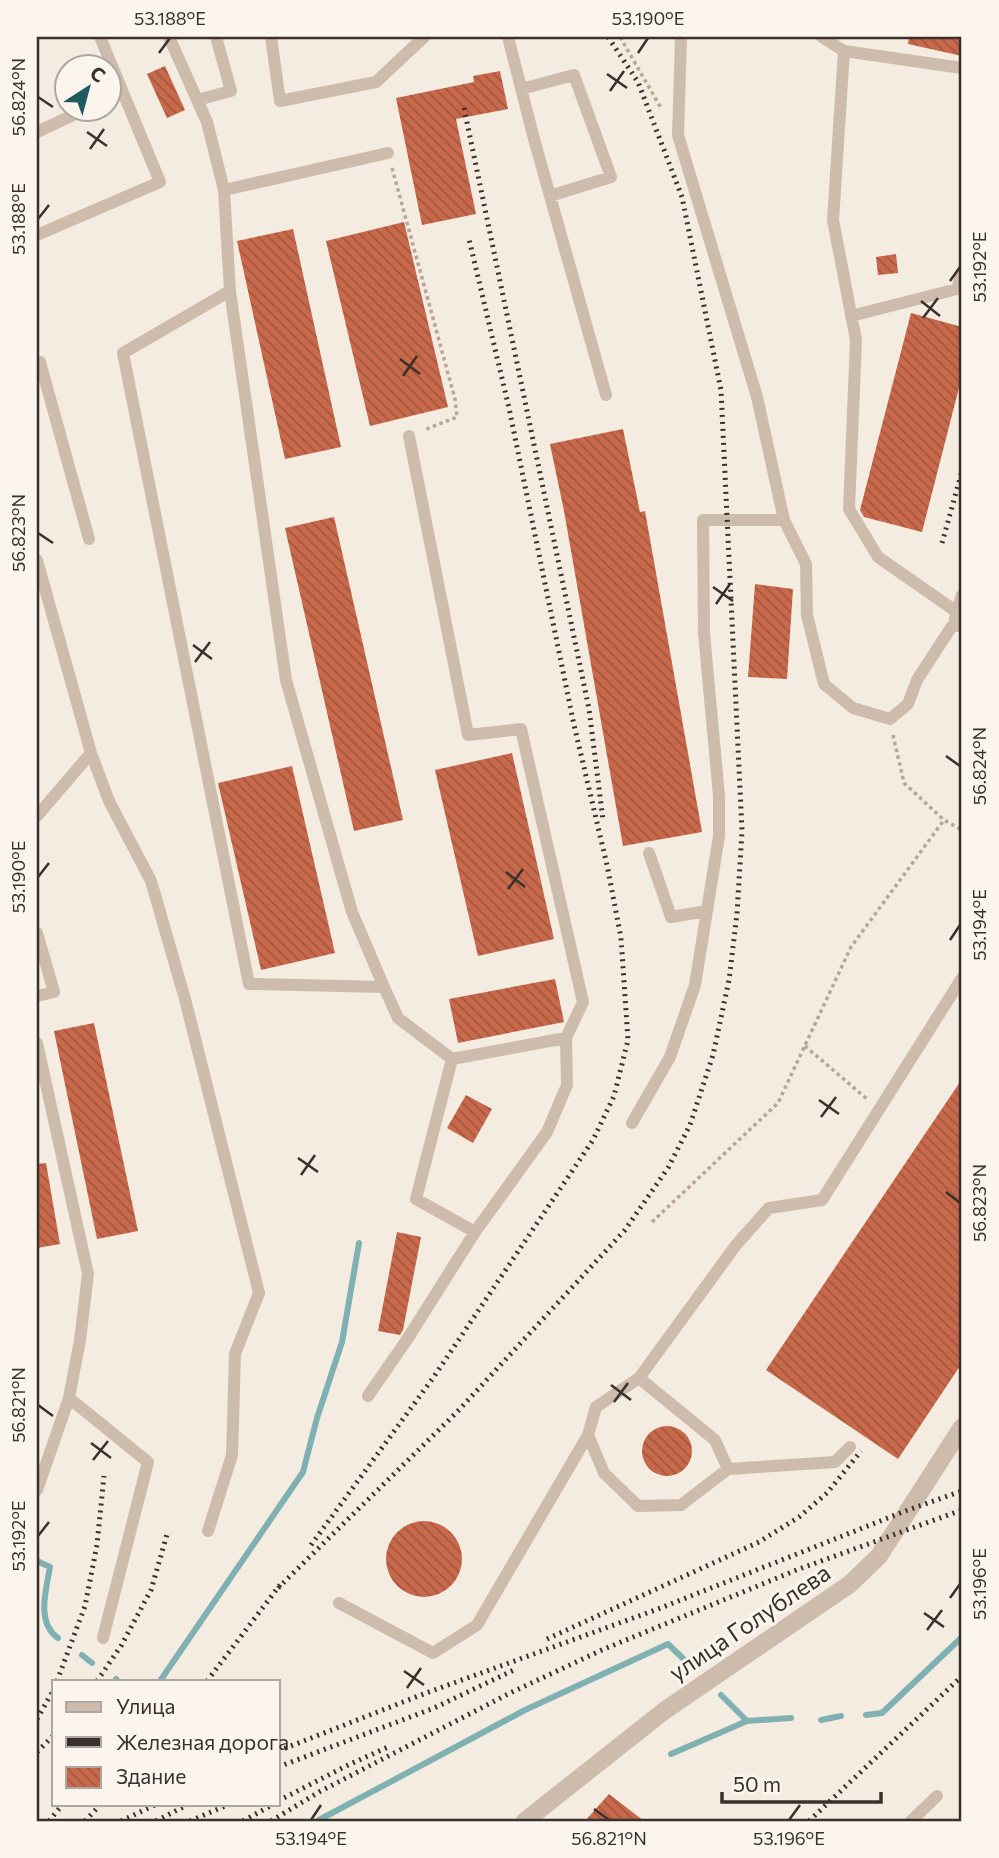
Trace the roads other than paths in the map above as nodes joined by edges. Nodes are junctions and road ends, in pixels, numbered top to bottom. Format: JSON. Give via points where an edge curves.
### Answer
{"nodes":[{"id":1,"x":100,"y":37,"type":"edge"},
{"id":2,"x":170,"y":37,"type":"edge"},
{"id":3,"x":216,"y":37,"type":"edge"},
{"id":4,"x":271,"y":37,"type":"edge"},
{"id":5,"x":424,"y":37,"type":"edge"},
{"id":6,"x":508,"y":37,"type":"edge"},
{"id":7,"x":681,"y":37,"type":"edge"},
{"id":8,"x":822,"y":37,"type":"edge"},
{"id":9,"x":844,"y":51,"type":"junction"},
{"id":10,"x":962,"y":68,"type":"edge"},
{"id":11,"x":521,"y":89,"type":"junction"},
{"id":12,"x":123,"y":93,"type":"joint"},
{"id":13,"x":197,"y":100,"type":"junction"},
{"id":14,"x":58,"y":122,"type":"edge"},
{"id":15,"x":37,"y":132,"type":"edge"},
{"id":16,"x":387,"y":152,"type":"road end"},
{"id":17,"x":225,"y":190,"type":"junction"},
{"id":18,"x":550,"y":196,"type":"junction"},
{"id":19,"x":37,"y":235,"type":"edge"},
{"id":20,"x":962,"y":273,"type":"edge"},
{"id":21,"x":230,"y":291,"type":"junction"},
{"id":22,"x":851,"y":316,"type":"junction"},
{"id":23,"x":37,"y":362,"type":"edge"},
{"id":24,"x":606,"y":395,"type":"dead end"},
{"id":25,"x":408,"y":436,"type":"road end"},
{"id":26,"x":784,"y":520,"type":"junction"},
{"id":27,"x":89,"y":540,"type":"dead end"},
{"id":28,"x":37,"y":560,"type":"edge"},
{"id":29,"x":962,"y":595,"type":"edge"},
{"id":30,"x":957,"y":612,"type":"junction"},
{"id":31,"x":957,"y":626,"type":"edge"},
{"id":32,"x":91,"y":753,"type":"junction"},
{"id":33,"x":37,"y":816,"type":"edge"},
{"id":34,"x":649,"y":853,"type":"dead end"},
{"id":35,"x":707,"y":911,"type":"junction"},
{"id":36,"x":37,"y":933,"type":"edge"},
{"id":37,"x":962,"y":978,"type":"edge"},
{"id":38,"x":384,"y":987,"type":"junction"},
{"id":39,"x":37,"y":996,"type":"edge"},
{"id":40,"x":566,"y":1038,"type":"junction"},
{"id":41,"x":37,"y":1043,"type":"edge"},
{"id":42,"x":452,"y":1059,"type":"junction"},
{"id":43,"x":632,"y":1123,"type":"dead end"},
{"id":44,"x":475,"y":1232,"type":"junction"},
{"id":45,"x":639,"y":1378,"type":"junction"},
{"id":46,"x":368,"y":1396,"type":"dead end"},
{"id":47,"x":69,"y":1398,"type":"junction"},
{"id":48,"x":962,"y":1427,"type":"edge"},
{"id":49,"x":588,"y":1435,"type":"junction"},
{"id":50,"x":850,"y":1447,"type":"dead end"},
{"id":51,"x":728,"y":1469,"type":"junction"},
{"id":52,"x":37,"y":1490,"type":"edge"},
{"id":53,"x":208,"y":1531,"type":"dead end"},
{"id":54,"x":339,"y":1603,"type":"dead end"},
{"id":55,"x":103,"y":1638,"type":"dead end"},
{"id":56,"x":937,"y":1796,"type":"dead end"},
{"id":57,"x":525,"y":1821,"type":"edge"},
{"id":58,"x":911,"y":1821,"type":"edge"}],
"edges":[{"from":1,"to":12,"type":"lane"},
{"from":2,"to":13,"type":"lane"},
{"from":3,"to":13,"type":"lane","via":[[231,91]]},
{"from":4,"to":5,"type":"lane","via":[[280,101],[376,82]]},
{"from":6,"to":11,"type":"lane"},
{"from":7,"to":26,"type":"lane","via":[[678,135],[757,397]]},
{"from":8,"to":9,"type":"lane"},
{"from":9,"to":10,"type":"lane"},
{"from":9,"to":22,"type":"lane","via":[[833,220]]},
{"from":11,"to":18,"type":"lane"},
{"from":11,"to":18,"type":"lane","via":[[574,75],[611,177]]},
{"from":12,"to":19,"type":"lane","via":[[160,182]]},
{"from":13,"to":17,"type":"lane"},
{"from":14,"to":15,"type":"lane"},
{"from":16,"to":17,"type":"lane"},
{"from":17,"to":21,"type":"lane"},
{"from":18,"to":24,"type":"lane"},
{"from":20,"to":22,"type":"lane","via":[[957,289]]},
{"from":21,"to":38,"type":"lane","via":[[286,680],[352,912]]},
{"from":21,"to":38,"type":"lane","via":[[123,353],[248,984]]},
{"from":22,"to":30,"type":"lane","via":[[856,340],[849,509],[878,557]]},
{"from":23,"to":27,"type":"lane"},
{"from":25,"to":40,"type":"lane","via":[[468,735],[521,729],[583,1002]]},
{"from":26,"to":31,"type":"lane","via":[[806,564],[807,615],[824,684],[853,708],[890,719],[908,704],[917,680]]},
{"from":26,"to":35,"type":"lane","via":[[703,520],[704,633],[719,796],[719,836]]},
{"from":28,"to":32,"type":"lane"},
{"from":29,"to":30,"type":"lane"},
{"from":30,"to":31,"type":"lane"},
{"from":32,"to":33,"type":"lane"},
{"from":32,"to":53,"type":"lane","via":[[109,801],[151,881],[259,1293],[235,1354],[232,1455]]},
{"from":34,"to":35,"type":"lane","via":[[671,917]]},
{"from":35,"to":43,"type":"lane","via":[[695,985],[675,1045]]},
{"from":36,"to":39,"type":"lane","via":[[54,992]]},
{"from":37,"to":45,"type":"lane","via":[[822,1200],[769,1208]]},
{"from":38,"to":42,"type":"lane","via":[[398,1018]]},
{"from":40,"to":42,"type":"lane"},
{"from":40,"to":44,"type":"lane","via":[[567,1085],[547,1132]]},
{"from":41,"to":47,"type":"lane","via":[[88,1274]]},
{"from":42,"to":44,"type":"lane","via":[[416,1199]]},
{"from":44,"to":46,"type":"lane"},
{"from":45,"to":49,"type":"lane","via":[[596,1407]]},
{"from":45,"to":51,"type":"lane","via":[[715,1440]]},
{"from":47,"to":52,"type":"lane"},
{"from":47,"to":55,"type":"lane","via":[[148,1462]]},
{"from":48,"to":57,"type":"street","name":"улица Голублева","via":[[878,1556],[850,1584],[664,1711]]},
{"from":49,"to":51,"type":"lane","via":[[604,1473],[638,1506],[681,1505]]},
{"from":49,"to":54,"type":"lane","via":[[477,1625],[433,1653]]},
{"from":50,"to":51,"type":"lane","via":[[835,1462]]},
{"from":56,"to":58,"type":"lane"}]}
